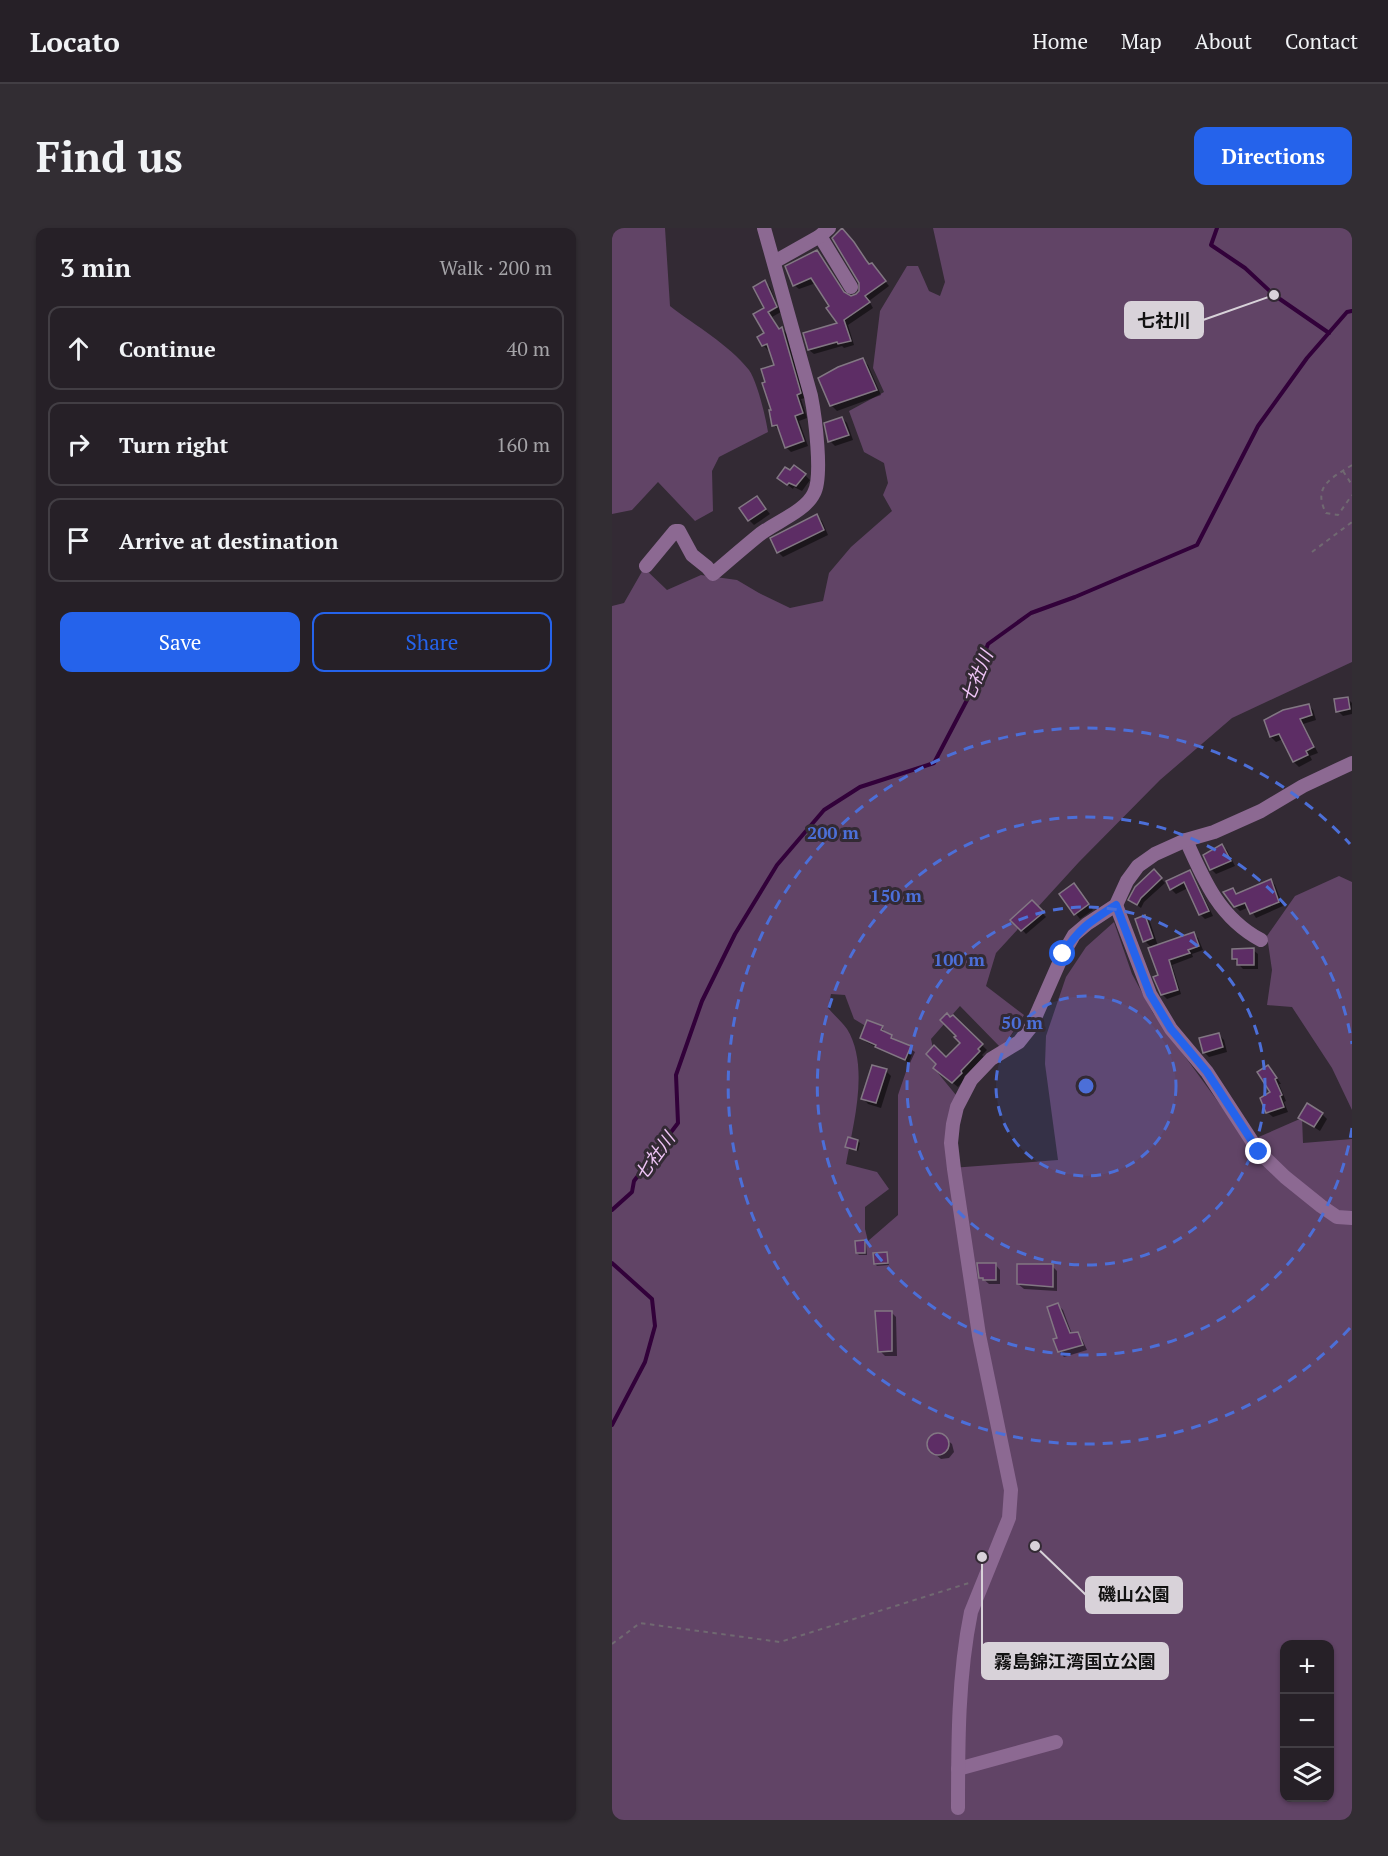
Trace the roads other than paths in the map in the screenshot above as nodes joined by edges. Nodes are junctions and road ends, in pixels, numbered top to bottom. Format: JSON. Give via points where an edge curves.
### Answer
{"nodes":[{"id":1,"x":764,"y":228,"type":"edge"},
{"id":2,"x":825,"y":232,"type":"edge"},
{"id":3,"x":774,"y":262,"type":"junction"},
{"id":4,"x":851,"y":287,"type":"dead end"},
{"id":5,"x":646,"y":566,"type":"dead end"},
{"id":6,"x":1352,"y":763,"type":"edge"},
{"id":7,"x":1186,"y":840,"type":"junction"},
{"id":8,"x":1116,"y":905,"type":"junction"},
{"id":9,"x":1261,"y":940,"type":"dead end"},
{"id":10,"x":1352,"y":1218,"type":"edge"},
{"id":11,"x":1056,"y":1742,"type":"dead end"},
{"id":12,"x":958,"y":1769,"type":"junction"},
{"id":13,"x":958,"y":1808,"type":"dead end"}],
"edges":[{"from":1,"to":3,"type":"street"},
{"from":2,"to":3,"type":"street"},
{"from":2,"to":4,"type":"street"},
{"from":3,"to":5,"type":"street","via":[[814,413],[818,478],[815,492],[808,502],[760,534],[713,574],[692,555],[679,531]]},
{"from":6,"to":7,"type":"street","via":[[1261,811]]},
{"from":7,"to":8,"type":"street","via":[[1138,866]]},
{"from":7,"to":9,"type":"street","via":[[1210,894],[1249,934]]},
{"from":8,"to":10,"type":"street","via":[[1150,994],[1259,1152],[1321,1206],[1337,1217]]},
{"from":8,"to":12,"type":"street","via":[[1074,935],[1031,1027],[1019,1042],[991,1059],[971,1080],[953,1124],[951,1143],[979,1335],[1011,1490],[1008,1518],[967,1629]]},
{"from":11,"to":12,"type":"street"},
{"from":12,"to":13,"type":"street"}]}
